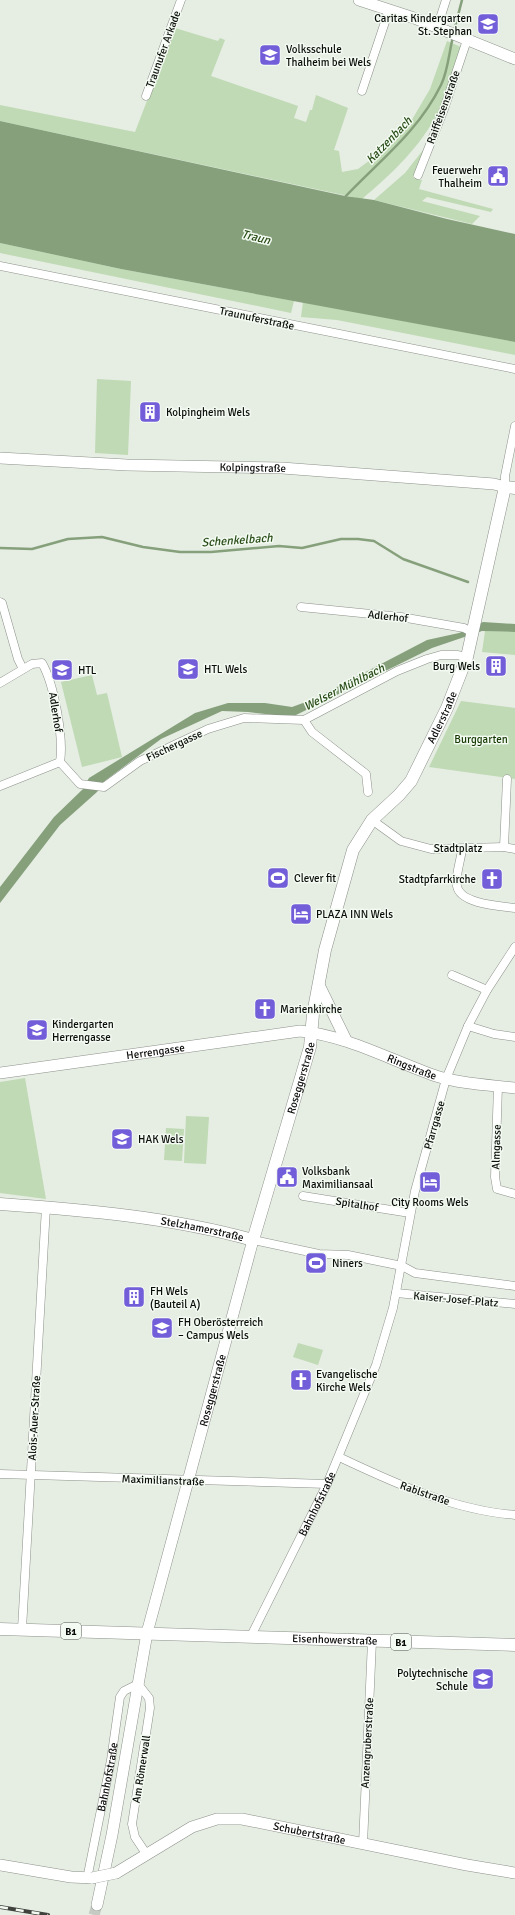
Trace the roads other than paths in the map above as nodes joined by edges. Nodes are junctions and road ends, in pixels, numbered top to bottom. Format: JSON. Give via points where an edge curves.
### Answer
{"nodes":[{"id":1,"x":359,"y":0,"type":"edge"},
{"id":2,"x":446,"y":0,"type":"edge"},
{"id":3,"x":179,"y":1,"type":"edge"},
{"id":4,"x":389,"y":10,"type":"junction"},
{"id":5,"x":437,"y":28,"type":"junction"},
{"id":6,"x":467,"y":40,"type":"junction"},
{"id":7,"x":515,"y":59,"type":"edge"},
{"id":8,"x":362,"y":91,"type":"dead end"},
{"id":9,"x":146,"y":96,"type":"dead end"},
{"id":10,"x":418,"y":174,"type":"dead end"},
{"id":11,"x":0,"y":266,"type":"edge"},
{"id":12,"x":515,"y":369,"type":"edge"},
{"id":13,"x":515,"y":426,"type":"edge"},
{"id":14,"x":0,"y":458,"type":"edge"},
{"id":15,"x":510,"y":488,"type":"edge"},
{"id":16,"x":0,"y":602,"type":"edge"},
{"id":17,"x":301,"y":607,"type":"dead end"},
{"id":18,"x":471,"y":630,"type":"junction"},
{"id":19,"x":466,"y":657,"type":"junction"},
{"id":20,"x":23,"y":669,"type":"junction"},
{"id":21,"x":0,"y":683,"type":"edge"},
{"id":22,"x":304,"y":720,"type":"junction"},
{"id":23,"x":60,"y":762,"type":"junction"},
{"id":24,"x":507,"y":778,"type":"dead end"},
{"id":25,"x":0,"y":786,"type":"edge"},
{"id":26,"x":368,"y":792,"type":"dead end"},
{"id":27,"x":372,"y":820,"type":"junction"},
{"id":28,"x":504,"y":847,"type":"junction"},
{"id":29,"x":462,"y":849,"type":"junction"},
{"id":30,"x":515,"y":849,"type":"edge"},
{"id":31,"x":515,"y":908,"type":"edge"},
{"id":32,"x":515,"y":947,"type":"edge"},
{"id":33,"x":452,"y":975,"type":"dead end"},
{"id":34,"x":319,"y":986,"type":"junction"},
{"id":35,"x":487,"y":990,"type":"junction"},
{"id":36,"x":468,"y":1026,"type":"junction"},
{"id":37,"x":312,"y":1033,"type":"junction"},
{"id":38,"x":515,"y":1037,"type":"edge"},
{"id":39,"x":346,"y":1040,"type":"junction"},
{"id":40,"x":0,"y":1073,"type":"edge"},
{"id":41,"x":446,"y":1079,"type":"junction"},
{"id":42,"x":498,"y":1086,"type":"junction"},
{"id":43,"x":515,"y":1088,"type":"edge"},
{"id":44,"x":515,"y":1194,"type":"edge"},
{"id":45,"x":303,"y":1196,"type":"dead end"},
{"id":46,"x":0,"y":1204,"type":"edge"},
{"id":47,"x":46,"y":1207,"type":"junction"},
{"id":48,"x":410,"y":1213,"type":"junction"},
{"id":49,"x":253,"y":1240,"type":"junction"},
{"id":50,"x":402,"y":1266,"type":"junction"},
{"id":51,"x":515,"y":1286,"type":"edge"},
{"id":52,"x":396,"y":1293,"type":"junction"},
{"id":53,"x":515,"y":1304,"type":"edge"},
{"id":54,"x":339,"y":1457,"type":"junction"},
{"id":55,"x":0,"y":1474,"type":"edge"},
{"id":56,"x":31,"y":1476,"type":"junction"},
{"id":57,"x":188,"y":1481,"type":"junction"},
{"id":58,"x":327,"y":1484,"type":"junction"},
{"id":59,"x":515,"y":1515,"type":"edge"},
{"id":60,"x":0,"y":1629,"type":"edge"},
{"id":61,"x":22,"y":1629,"type":"junction"},
{"id":62,"x":147,"y":1633,"type":"junction"},
{"id":63,"x":250,"y":1638,"type":"junction"},
{"id":64,"x":372,"y":1641,"type":"junction"},
{"id":65,"x":515,"y":1645,"type":"edge"},
{"id":66,"x":138,"y":1684,"type":"junction"},
{"id":67,"x":363,"y":1844,"type":"junction"},
{"id":68,"x":147,"y":1855,"type":"junction"},
{"id":69,"x":0,"y":1865,"type":"edge"},
{"id":70,"x":515,"y":1873,"type":"edge"},
{"id":71,"x":90,"y":1878,"type":"junction"},
{"id":72,"x":97,"y":1905,"type":"tunnel mouth"}],
"edges":[{"from":1,"to":4,"type":"street"},
{"from":2,"to":5,"type":"street"},
{"from":3,"to":9,"type":"street","name":"Traunufer Arkade"},
{"from":4,"to":5,"type":"street"},
{"from":4,"to":8,"type":"street"},
{"from":5,"to":6,"type":"street"},
{"from":6,"to":7,"type":"street"},
{"from":6,"to":10,"type":"street","name":"Raiffeisenstraße","via":[[444,109]]},
{"from":11,"to":12,"type":"street","name":"Traunuferstraße"},
{"from":13,"to":15,"type":"street","name":"Adlerstraße","via":[[505,476]]},
{"from":14,"to":15,"type":"street","name":"Kolpingstraße","via":[[127,465],[282,468],[494,484]]},
{"from":15,"to":18,"type":"main road","name":"Adlerstraße"},
{"from":16,"to":20,"type":"street"},
{"from":17,"to":18,"type":"street","name":"Adlerhof","via":[[401,617]]},
{"from":18,"to":19,"type":"main road","name":"Adlerstraße"},
{"from":19,"to":22,"type":"street","name":"Fischergasse","via":[[441,655],[427,659],[397,671]]},
{"from":19,"to":27,"type":"main road","name":"Adlerstraße","via":[[447,708],[411,781]]},
{"from":20,"to":21,"type":"street"},
{"from":20,"to":23,"type":"street","name":"Adlerhof","via":[[32,664],[42,663],[52,686],[62,750]]},
{"from":22,"to":23,"type":"street","name":"Fischergasse","via":[[244,718],[208,729],[140,761],[115,780],[100,787],[80,784]]},
{"from":22,"to":26,"type":"street","via":[[312,732],[366,774]]},
{"from":23,"to":25,"type":"street"},
{"from":24,"to":28,"type":"street"},
{"from":27,"to":29,"type":"street","name":"Stadtplatz","via":[[401,841],[431,849]]},
{"from":27,"to":34,"type":"main road","name":"Adlerstraße","via":[[353,850],[325,950]]},
{"from":28,"to":29,"type":"street","name":"Stadtplatz"},
{"from":28,"to":30,"type":"street","name":"Stadtplatz"},
{"from":29,"to":31,"type":"street","via":[[456,885],[459,892],[470,900]]},
{"from":32,"to":35,"type":"street","name":"Pfarrgasse"},
{"from":33,"to":35,"type":"street"},
{"from":34,"to":37,"type":"main road","name":"Adlerstraße"},
{"from":34,"to":39,"type":"street"},
{"from":35,"to":36,"type":"street","name":"Pfarrgasse"},
{"from":36,"to":38,"type":"street"},
{"from":36,"to":41,"type":"street","name":"Pfarrgasse"},
{"from":37,"to":39,"type":"street","name":"Ringstraße"},
{"from":37,"to":40,"type":"street","name":"Herrengasse","via":[[300,1031]]},
{"from":37,"to":49,"type":"main road","name":"Roseggerstraße"},
{"from":39,"to":41,"type":"street","name":"Ringstraße"},
{"from":41,"to":42,"type":"street","name":"Ringstraße"},
{"from":41,"to":48,"type":"street","name":"Pfarrgasse"},
{"from":42,"to":43,"type":"street","name":"Ringstraße"},
{"from":42,"to":44,"type":"street","name":"Almgasse","via":[[495,1177],[497,1189]]},
{"from":45,"to":48,"type":"street","name":"Spitalhof"},
{"from":46,"to":47,"type":"main road","name":"Stelzhamerstraße"},
{"from":47,"to":49,"type":"main road","name":"Stelzhamerstraße","via":[[128,1215]]},
{"from":47,"to":56,"type":"street","name":"Alois-Auer-Straße"},
{"from":48,"to":50,"type":"street","name":"Pfarrgasse"},
{"from":49,"to":50,"type":"street","name":"Stelzhamerstraße","via":[[319,1254],[348,1255]]},
{"from":49,"to":57,"type":"street","name":"Roseggerstraße"},
{"from":50,"to":51,"type":"street","name":"Kaiser-Josef-Platz","via":[[415,1272]]},
{"from":50,"to":52,"type":"street","name":"Bahnhofstraße"},
{"from":52,"to":53,"type":"street","name":"Kaiser-Josef-Platz"},
{"from":52,"to":54,"type":"street","name":"Bahnhofstraße","via":[[376,1365]]},
{"from":54,"to":58,"type":"street","name":"Bahnhofstraße"},
{"from":54,"to":59,"type":"street","name":"Rablstraße","via":[[409,1488],[451,1502]]},
{"from":55,"to":56,"type":"street","name":"Maximilianstraße"},
{"from":56,"to":57,"type":"street","name":"Maximilianstraße"},
{"from":56,"to":61,"type":"street","name":"Alois-Auer-Straße"},
{"from":57,"to":58,"type":"street","name":"Maximilianstraße"},
{"from":57,"to":62,"type":"street","name":"Roseggerstraße"},
{"from":58,"to":63,"type":"street","name":"Bahnhofstraße"},
{"from":60,"to":61,"type":"main road","number":"B1"},
{"from":61,"to":62,"type":"main road","number":"B1"},
{"from":62,"to":63,"type":"main road","number":"B1"},
{"from":62,"to":66,"type":"street","name":"Am Römerwall"},
{"from":63,"to":64,"type":"main road","name":"Eisenhowerstraße","number":"B1"},
{"from":64,"to":65,"type":"main road","name":"Eisenhowerstraße","number":"B1"},
{"from":64,"to":67,"type":"street","name":"Anzengruberstraße"},
{"from":66,"to":68,"type":"street","name":"Am Römerwall","via":[[149,1698],[150,1708],[132,1824],[135,1837]]},
{"from":66,"to":71,"type":"street","name":"Bahnhofstraße","via":[[124,1691],[120,1697]]},
{"from":66,"to":72,"type":"street","name":"Am Römerwall"},
{"from":67,"to":68,"type":"street","name":"Schubertstraße","via":[[242,1819],[217,1819],[192,1827]]},
{"from":67,"to":70,"type":"street","name":"Schubertstraße"},
{"from":68,"to":71,"type":"street","name":"Schubertstraße","bridge":true,"via":[[116,1872]]},
{"from":69,"to":71,"type":"street"}]}
